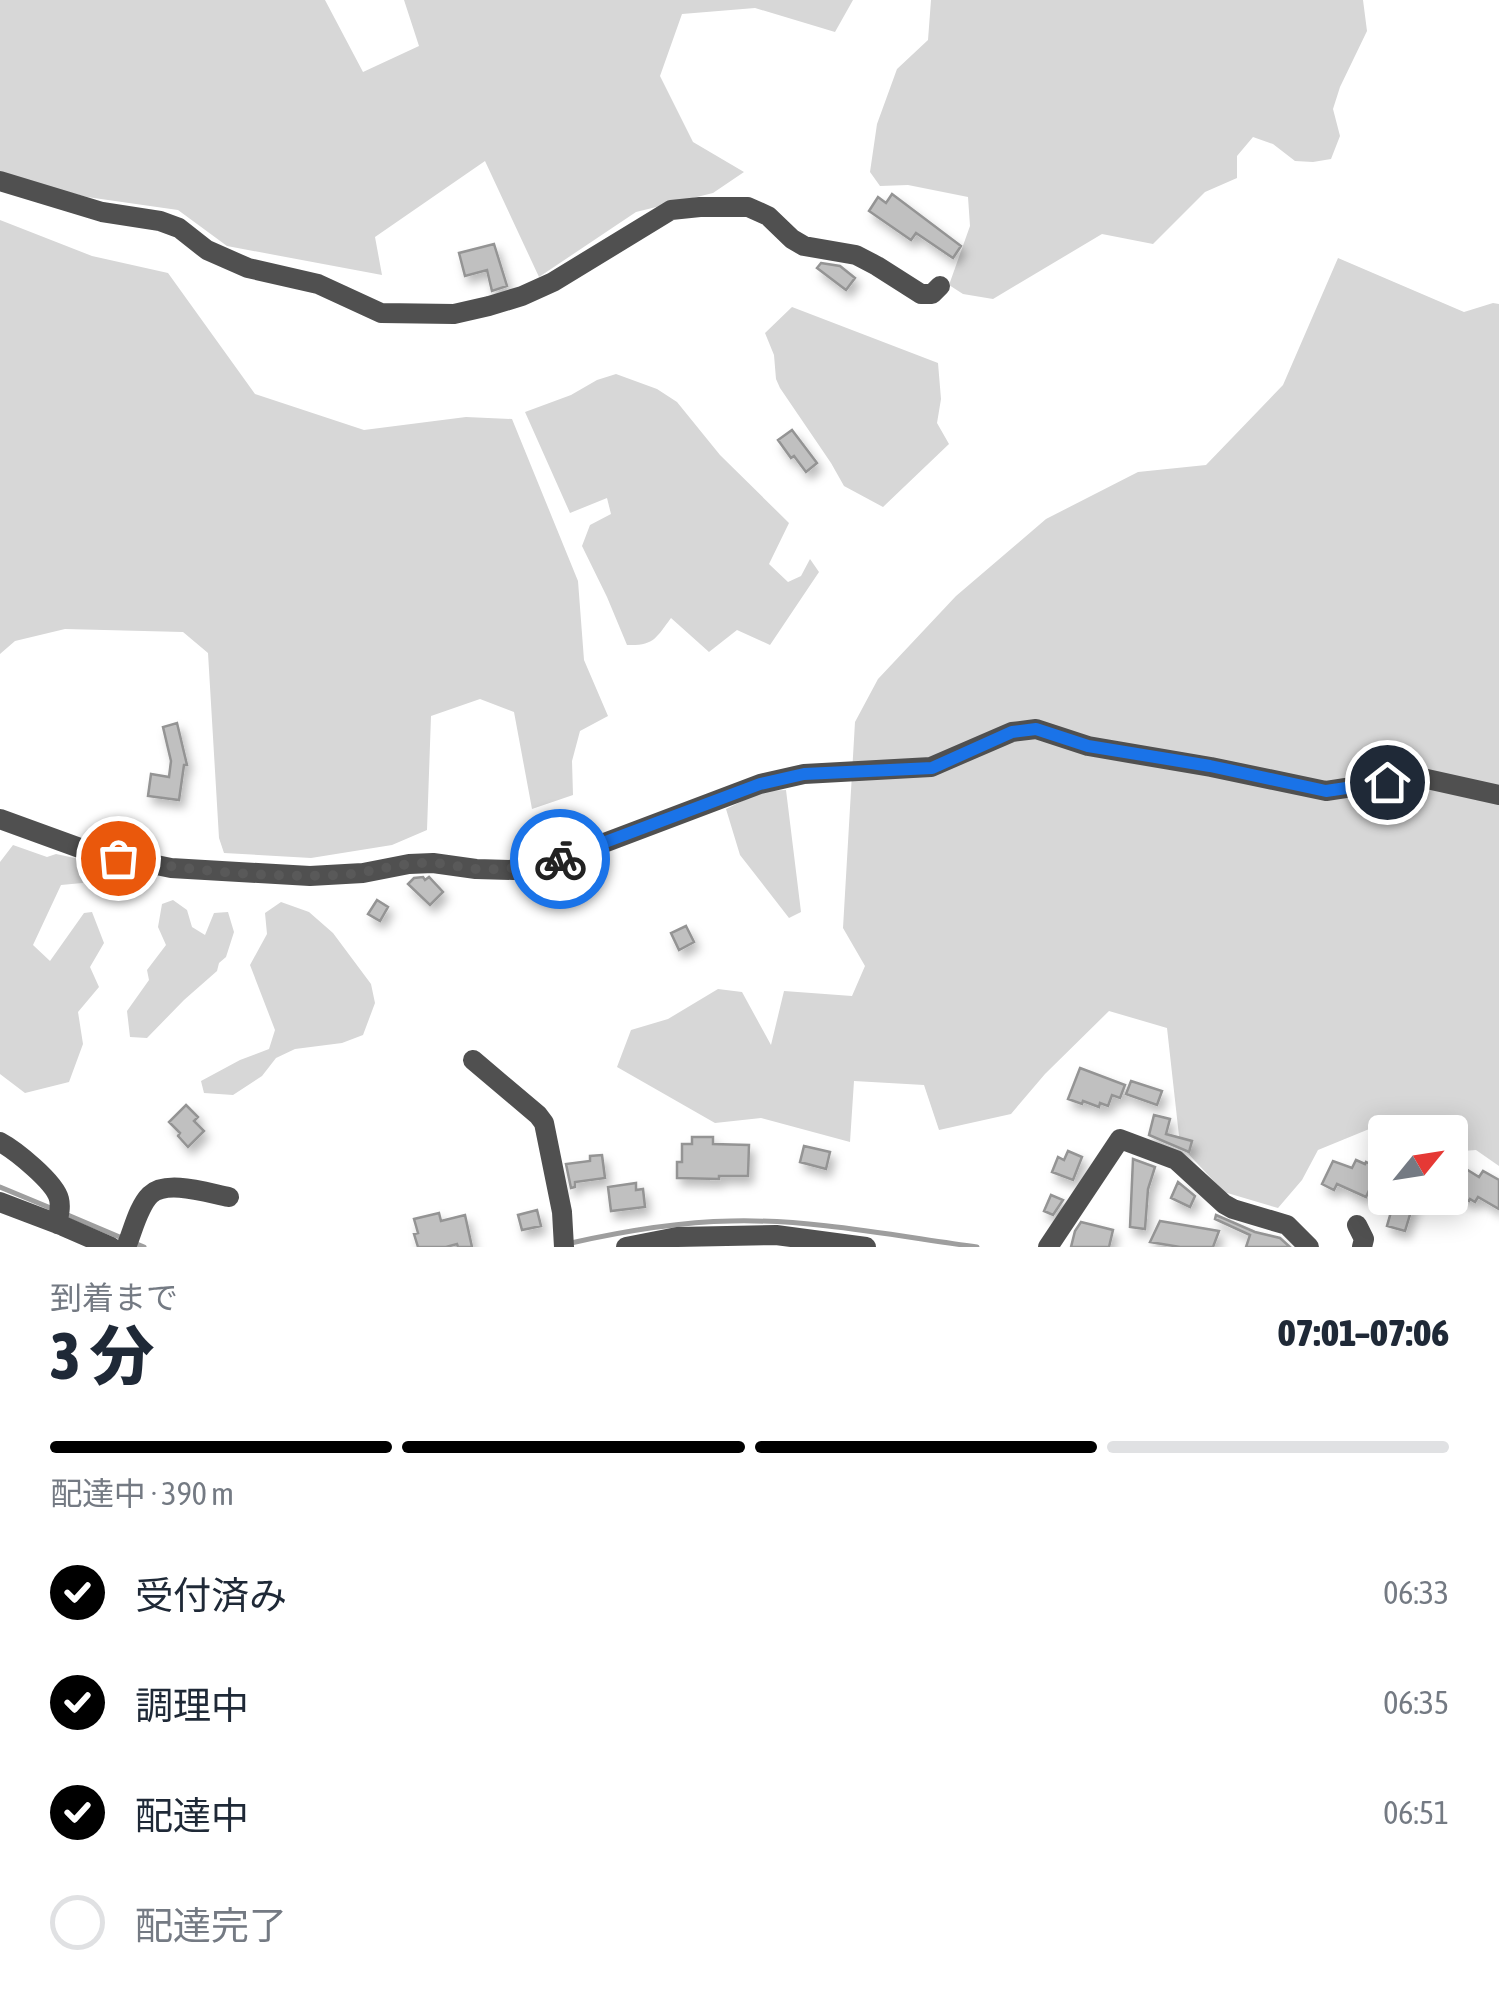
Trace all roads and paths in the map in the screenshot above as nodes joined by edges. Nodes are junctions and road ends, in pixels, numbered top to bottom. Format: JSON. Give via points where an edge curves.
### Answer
{"nodes":[{"id":1,"x":0,"y":181,"type":"edge"},
{"id":2,"x":940,"y":286,"type":"dead end"},
{"id":3,"x":1499,"y":795,"type":"edge"},
{"id":4,"x":0,"y":819,"type":"edge"},
{"id":5,"x":473,"y":1060,"type":"dead end"},
{"id":6,"x":0,"y":1142,"type":"edge"},
{"id":7,"x":229,"y":1197,"type":"dead end"},
{"id":8,"x":0,"y":1202,"type":"edge"},
{"id":9,"x":57,"y":1224,"type":"junction"},
{"id":10,"x":1357,"y":1224,"type":"dead end"},
{"id":11,"x":111,"y":1247,"type":"edge"},
{"id":12,"x":126,"y":1247,"type":"edge"},
{"id":13,"x":564,"y":1247,"type":"edge"},
{"id":14,"x":626,"y":1247,"type":"edge"},
{"id":15,"x":866,"y":1247,"type":"edge"},
{"id":16,"x":1048,"y":1247,"type":"edge"},
{"id":17,"x":1309,"y":1247,"type":"edge"},
{"id":18,"x":1362,"y":1247,"type":"edge"}],
"edges":[{"from":1,"to":2,"type":"street","via":[[92,209],[160,220],[248,268],[318,284],[381,313],[454,314],[505,301],[554,282],[671,210],[700,208],[748,207],[804,246],[856,256],[921,294]]},
{"from":3,"to":4,"type":"street","via":[[1418,777],[1326,791],[1088,746],[1036,729],[1012,732],[932,768],[804,774],[760,784],[568,857],[513,870],[433,863],[310,876],[171,868],[88,851]]},
{"from":5,"to":13,"type":"street","via":[[544,1123]]},
{"from":6,"to":9,"type":"street","via":[[56,1190]]},
{"from":7,"to":12,"type":"street","via":[[167,1186],[155,1191]]},
{"from":8,"to":9,"type":"street"},
{"from":9,"to":11,"type":"street"},
{"from":10,"to":18,"type":"street"},
{"from":14,"to":15,"type":"street","via":[[677,1237],[776,1236]]},
{"from":16,"to":17,"type":"street","via":[[1120,1140],[1176,1160],[1224,1204],[1287,1225]]}]}
